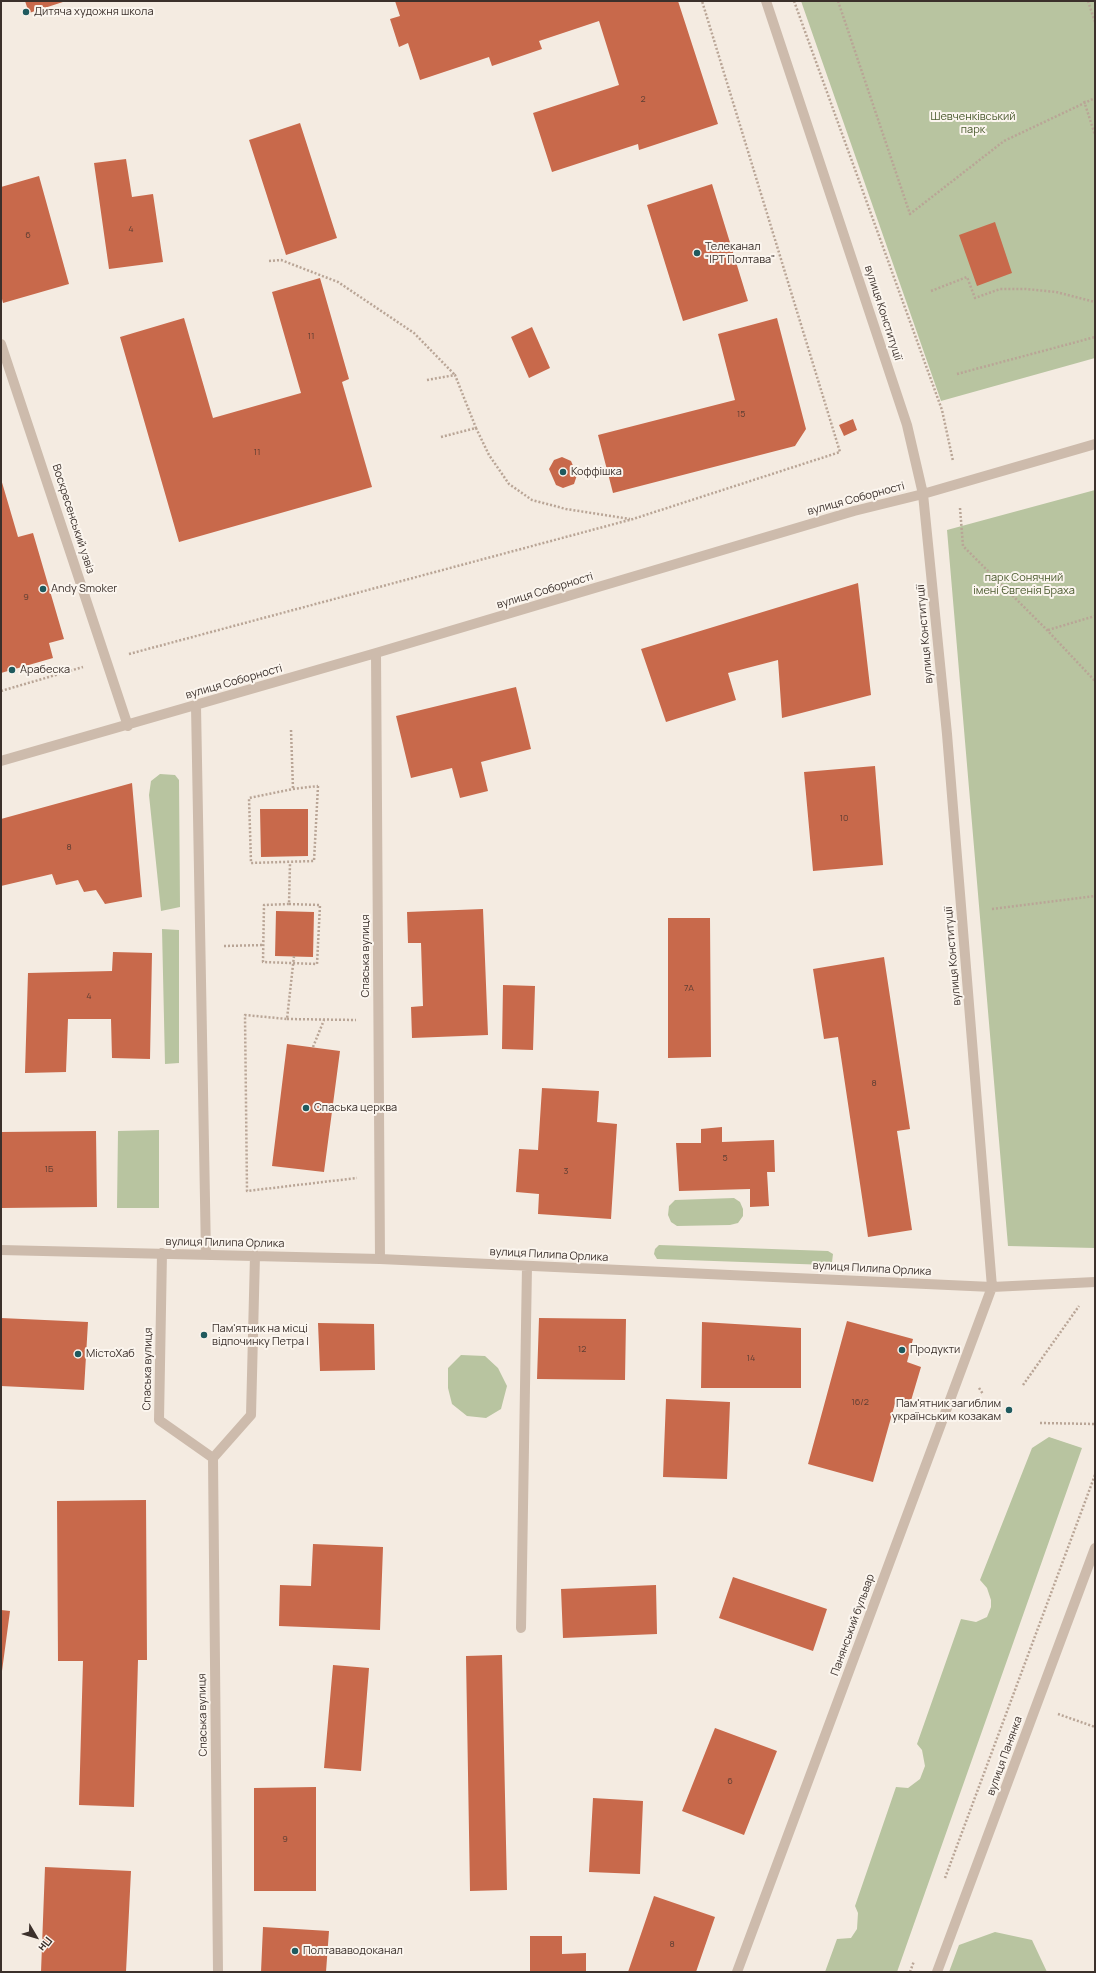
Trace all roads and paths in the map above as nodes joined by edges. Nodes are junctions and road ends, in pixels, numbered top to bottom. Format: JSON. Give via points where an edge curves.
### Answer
{"nodes":[{"id":1,"x":702,"y":1,"type":"edge"},
{"id":2,"x":766,"y":1,"type":"edge"},
{"id":3,"x":794,"y":1,"type":"edge"},
{"id":4,"x":838,"y":1,"type":"edge"},
{"id":5,"x":1088,"y":1,"type":"edge"},
{"id":6,"x":1095,"y":22,"type":"edge"},
{"id":7,"x":1095,"y":98,"type":"edge"},
{"id":8,"x":1084,"y":101,"type":"junction"},
{"id":9,"x":1095,"y":135,"type":"edge"},
{"id":10,"x":269,"y":261,"type":"dead end"},
{"id":11,"x":931,"y":291,"type":"dead end"},
{"id":12,"x":1095,"y":302,"type":"edge"},
{"id":13,"x":1095,"y":336,"type":"edge"},
{"id":14,"x":1,"y":344,"type":"edge"},
{"id":15,"x":957,"y":374,"type":"dead end"},
{"id":16,"x":456,"y":375,"type":"junction"},
{"id":17,"x":427,"y":380,"type":"dead end"},
{"id":18,"x":476,"y":428,"type":"junction"},
{"id":19,"x":441,"y":437,"type":"dead end"},
{"id":20,"x":1095,"y":444,"type":"edge"},
{"id":21,"x":958,"y":484,"type":"junction"},
{"id":22,"x":923,"y":494,"type":"junction"},
{"id":23,"x":633,"y":519,"type":"junction"},
{"id":24,"x":1095,"y":616,"type":"edge"},
{"id":25,"x":1047,"y":630,"type":"junction"},
{"id":26,"x":376,"y":653,"type":"junction"},
{"id":27,"x":107,"y":660,"type":"junction"},
{"id":28,"x":1095,"y":682,"type":"edge"},
{"id":29,"x":1,"y":691,"type":"edge"},
{"id":30,"x":196,"y":706,"type":"junction"},
{"id":31,"x":128,"y":726,"type":"junction"},
{"id":32,"x":291,"y":730,"type":"dead end"},
{"id":33,"x":1,"y":761,"type":"edge"},
{"id":34,"x":293,"y":789,"type":"junction"},
{"id":35,"x":290,"y":863,"type":"junction"},
{"id":36,"x":1095,"y":896,"type":"edge"},
{"id":37,"x":290,"y":904,"type":"junction"},
{"id":38,"x":992,"y":908,"type":"dead end"},
{"id":39,"x":264,"y":945,"type":"junction"},
{"id":40,"x":221,"y":946,"type":"dead end"},
{"id":41,"x":294,"y":956,"type":"dead end"},
{"id":42,"x":293,"y":964,"type":"junction"},
{"id":43,"x":287,"y":1019,"type":"junction"},
{"id":44,"x":324,"y":1020,"type":"junction"},
{"id":45,"x":359,"y":1020,"type":"dead end"},
{"id":46,"x":313,"y":1048,"type":"dead end"},
{"id":47,"x":360,"y":1178,"type":"dead end"},
{"id":48,"x":1,"y":1250,"type":"edge"},
{"id":49,"x":162,"y":1253,"type":"junction"},
{"id":50,"x":206,"y":1255,"type":"junction"},
{"id":51,"x":255,"y":1256,"type":"junction"},
{"id":52,"x":380,"y":1259,"type":"junction"},
{"id":53,"x":527,"y":1266,"type":"junction"},
{"id":54,"x":1095,"y":1282,"type":"edge"},
{"id":55,"x":992,"y":1287,"type":"junction"},
{"id":56,"x":1082,"y":1302,"type":"dead end"},
{"id":57,"x":1023,"y":1384,"type":"dead end"},
{"id":58,"x":978,"y":1386,"type":"dead end"},
{"id":59,"x":983,"y":1394,"type":"dead end"},
{"id":60,"x":1040,"y":1423,"type":"dead end"},
{"id":61,"x":1095,"y":1424,"type":"edge"},
{"id":62,"x":213,"y":1458,"type":"junction"},
{"id":63,"x":1095,"y":1475,"type":"edge"},
{"id":64,"x":1095,"y":1548,"type":"edge"},
{"id":65,"x":521,"y":1628,"type":"dead end"},
{"id":66,"x":1054,"y":1713,"type":"dead end"},
{"id":67,"x":1095,"y":1727,"type":"edge"},
{"id":68,"x":943,"y":1883,"type":"dead end"},
{"id":69,"x":916,"y":1957,"type":"dead end"},
{"id":70,"x":218,"y":1972,"type":"edge"},
{"id":71,"x":737,"y":1972,"type":"edge"},
{"id":72,"x":910,"y":1972,"type":"edge"},
{"id":73,"x":937,"y":1972,"type":"edge"}],
"edges":[{"from":1,"to":23,"type":"path","via":[[840,452]]},
{"from":2,"to":22,"type":"street","name":"вулиця Конституції","via":[[908,425]]},
{"from":3,"to":21,"type":"path","via":[[942,410]]},
{"from":4,"to":8,"type":"path","via":[[910,214],[1004,141]]},
{"from":5,"to":6,"type":"path"},
{"from":7,"to":8,"type":"path"},
{"from":8,"to":9,"type":"path"},
{"from":10,"to":16,"type":"path","via":[[281,260],[338,282],[414,333]]},
{"from":11,"to":12,"type":"path","via":[[967,277],[975,298],[1000,289],[1026,289],[1056,292]]},
{"from":13,"to":15,"type":"path"},
{"from":14,"to":27,"type":"street","name":"Воскресенський узвіз"},
{"from":16,"to":17,"type":"path"},
{"from":16,"to":18,"type":"path"},
{"from":18,"to":19,"type":"path"},
{"from":18,"to":23,"type":"path","via":[[489,455],[509,484],[532,500],[566,509]]},
{"from":20,"to":21,"type":"street","name":"вулиця Соборності"},
{"from":21,"to":22,"type":"street","name":"вулиця Соборності"},
{"from":21,"to":25,"type":"path","via":[[963,546]]},
{"from":22,"to":26,"type":"street","name":"вулиця Соборності","via":[[846,513]]},
{"from":22,"to":55,"type":"street","name":"вулиця Конституції","via":[[947,734]]},
{"from":23,"to":27,"type":"path"},
{"from":24,"to":25,"type":"path"},
{"from":25,"to":28,"type":"path"},
{"from":26,"to":30,"type":"street","name":"вулиця Соборності"},
{"from":26,"to":52,"type":"street","name":"Спаська вулиця"},
{"from":27,"to":29,"type":"path"},
{"from":27,"to":31,"type":"street","name":"Воскресенський узвіз"},
{"from":30,"to":31,"type":"street","name":"вулиця Соборності"},
{"from":30,"to":50,"type":"street"},
{"from":31,"to":33,"type":"street","name":"вулиця Соборності"},
{"from":32,"to":34,"type":"path"},
{"from":34,"to":35,"type":"path","via":[[318,786],[314,861]]},
{"from":34,"to":35,"type":"path","via":[[249,798],[251,863]]},
{"from":35,"to":37,"type":"path"},
{"from":36,"to":38,"type":"path"},
{"from":37,"to":39,"type":"path","via":[[264,905]]},
{"from":37,"to":42,"type":"path","via":[[320,905],[317,964]]},
{"from":39,"to":40,"type":"path"},
{"from":39,"to":42,"type":"path","via":[[263,962]]},
{"from":41,"to":42,"type":"path"},
{"from":42,"to":43,"type":"path"},
{"from":43,"to":44,"type":"path"},
{"from":43,"to":47,"type":"path","via":[[245,1015],[247,1191]]},
{"from":44,"to":45,"type":"path"},
{"from":44,"to":46,"type":"path"},
{"from":48,"to":49,"type":"street","name":"вулиця Пилипа Орлика"},
{"from":49,"to":50,"type":"street","name":"вулиця Пилипа Орлика"},
{"from":49,"to":62,"type":"street","name":"Спаська вулиця","via":[[159,1420]]},
{"from":50,"to":51,"type":"street","name":"вулиця Пилипа Орлика"},
{"from":51,"to":52,"type":"street","name":"вулиця Пилипа Орлика"},
{"from":51,"to":62,"type":"street","via":[[251,1415]]},
{"from":52,"to":53,"type":"street","name":"вулиця Пилипа Орлика"},
{"from":53,"to":55,"type":"street","name":"вулиця Пилипа Орлика"},
{"from":53,"to":65,"type":"street"},
{"from":54,"to":55,"type":"street","name":"вулиця Пилипа Орлика"},
{"from":55,"to":71,"type":"street","name":"Панянський бульвар"},
{"from":56,"to":57,"type":"path"},
{"from":58,"to":59,"type":"path"},
{"from":60,"to":61,"type":"path"},
{"from":62,"to":70,"type":"street","name":"Спаська вулиця"},
{"from":63,"to":68,"type":"path"},
{"from":64,"to":73,"type":"street","name":"вулиця Панянка"},
{"from":66,"to":67,"type":"path"},
{"from":69,"to":72,"type":"path"}]}
